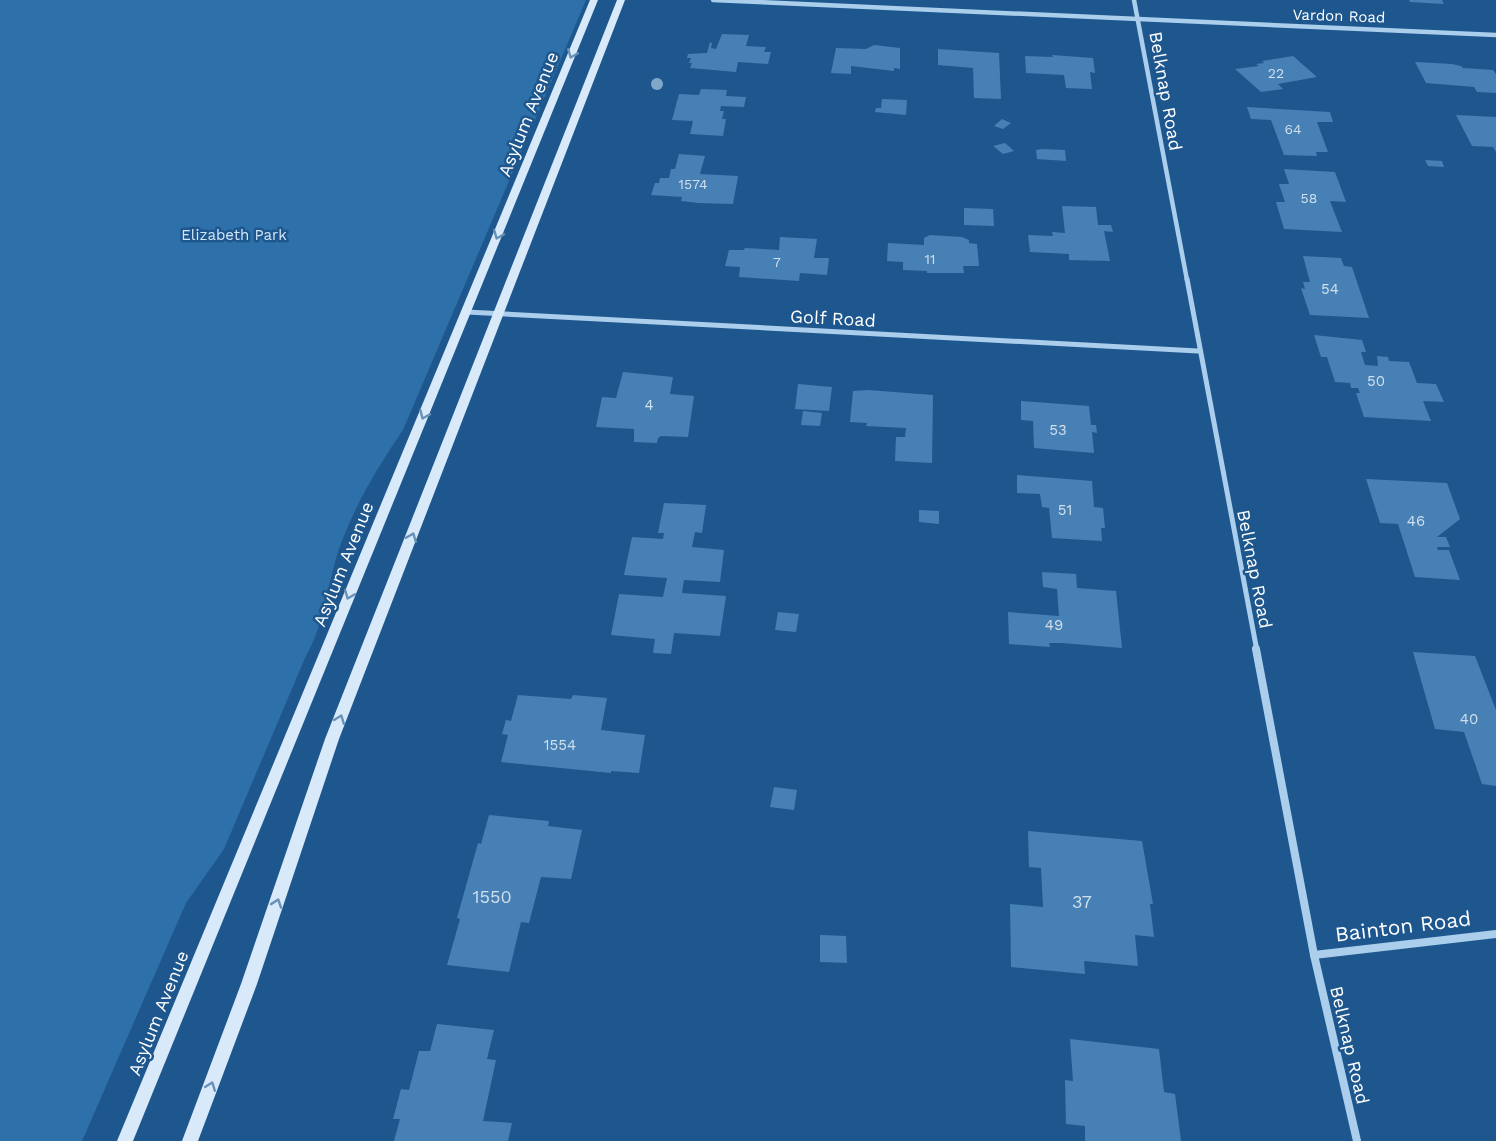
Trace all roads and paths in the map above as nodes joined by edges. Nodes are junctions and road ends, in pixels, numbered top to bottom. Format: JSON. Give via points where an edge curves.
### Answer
{"nodes":[{"id":1,"x":594,"y":0,"type":"edge"},
{"id":2,"x":621,"y":0,"type":"edge"},
{"id":3,"x":713,"y":0,"type":"edge"},
{"id":4,"x":1134,"y":0,"type":"edge"},
{"id":5,"x":1138,"y":20,"type":"junction"},
{"id":6,"x":1496,"y":35,"type":"edge"},
{"id":7,"x":467,"y":312,"type":"junction"},
{"id":8,"x":500,"y":314,"type":"junction"},
{"id":9,"x":1198,"y":351,"type":"junction"},
{"id":10,"x":1496,"y":934,"type":"edge"},
{"id":11,"x":1314,"y":955,"type":"junction"},
{"id":12,"x":125,"y":1141,"type":"edge"},
{"id":13,"x":190,"y":1141,"type":"edge"},
{"id":14,"x":1357,"y":1141,"type":"edge"}],
"edges":[{"from":1,"to":7,"type":"main road","name":"Asylum Avenue","one_way":true},
{"from":2,"to":8,"type":"main road"},
{"from":3,"to":5,"type":"street","name":"Vardon Road"},
{"from":4,"to":5,"type":"street","name":"Belknap Road"},
{"from":5,"to":6,"type":"street","name":"Vardon Road"},
{"from":5,"to":9,"type":"street","name":"Belknap Road"},
{"from":7,"to":8,"type":"street","name":"Golf Road"},
{"from":7,"to":12,"type":"main road","name":"Asylum Avenue","one_way":true},
{"from":8,"to":9,"type":"street","name":"Golf Road"},
{"from":13,"to":8,"type":"main road","one_way":true,"via":[[249,984],[332,739]]},
{"from":9,"to":11,"type":"street","name":"Belknap Road"},
{"from":10,"to":11,"type":"street","name":"Bainton Road"},
{"from":11,"to":14,"type":"street","name":"Belknap Road"}]}
